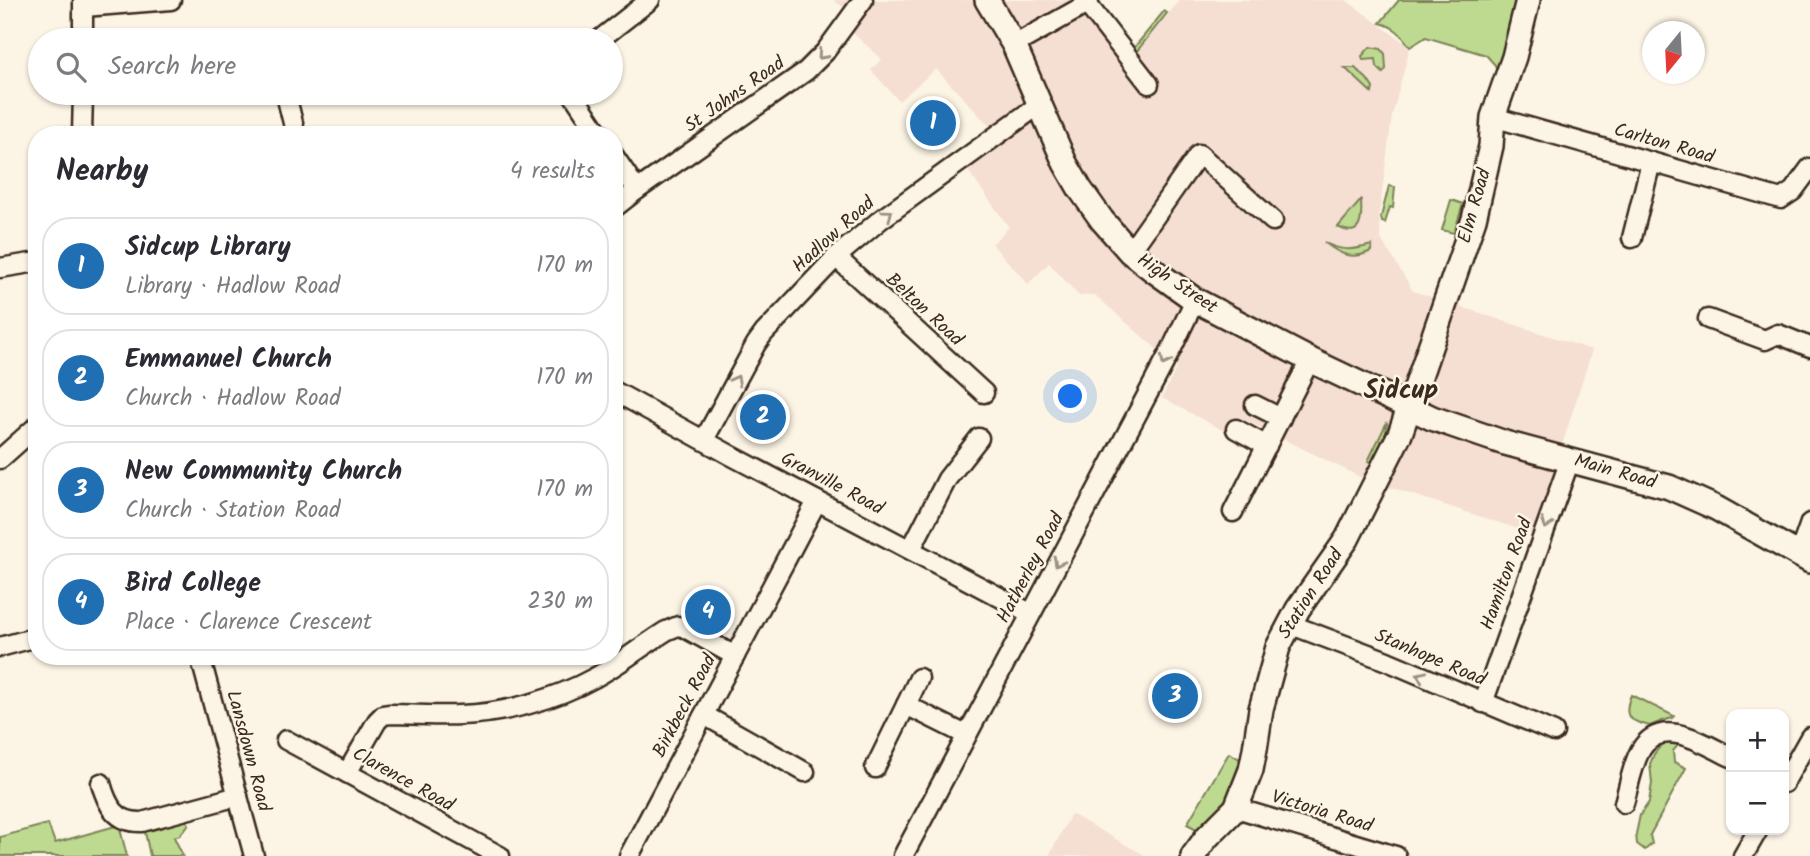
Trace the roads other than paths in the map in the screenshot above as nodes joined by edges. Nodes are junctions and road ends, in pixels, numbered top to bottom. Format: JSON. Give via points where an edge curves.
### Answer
{"nodes":[{"id":1,"x":171,"y":0,"type":"edge"},
{"id":2,"x":650,"y":0,"type":"edge"},
{"id":3,"x":863,"y":0,"type":"edge"},
{"id":4,"x":987,"y":0,"type":"edge"},
{"id":5,"x":1528,"y":0,"type":"edge"},
{"id":6,"x":1088,"y":2,"type":"edge"},
{"id":7,"x":84,"y":3,"type":"edge"},
{"id":8,"x":83,"y":28,"type":"edge"},
{"id":9,"x":614,"y":28,"type":"edge"},
{"id":10,"x":1014,"y":45,"type":"junction"},
{"id":11,"x":1149,"y":84,"type":"dead end"},
{"id":12,"x":1040,"y":104,"type":"junction"},
{"id":13,"x":83,"y":105,"type":"edge"},
{"id":14,"x":288,"y":105,"type":"edge"},
{"id":15,"x":580,"y":105,"type":"edge"},
{"id":16,"x":1493,"y":117,"type":"junction"},
{"id":17,"x":82,"y":126,"type":"edge"},
{"id":18,"x":294,"y":126,"type":"edge"},
{"id":19,"x":594,"y":126,"type":"edge"},
{"id":20,"x":1651,"y":162,"type":"junction"},
{"id":21,"x":1810,"y":167,"type":"edge"},
{"id":22,"x":623,"y":169,"type":"edge"},
{"id":23,"x":637,"y":190,"type":"junction"},
{"id":24,"x":623,"y":201,"type":"edge"},
{"id":25,"x":1273,"y":221,"type":"dead end"},
{"id":26,"x":1632,"y":238,"type":"dead end"},
{"id":27,"x":1130,"y":252,"type":"junction"},
{"id":28,"x":836,"y":257,"type":"junction"},
{"id":29,"x":28,"y":263,"type":"edge"},
{"id":30,"x":0,"y":268,"type":"edge"},
{"id":31,"x":1195,"y":300,"type":"junction"},
{"id":32,"x":1708,"y":319,"type":"dead end"},
{"id":33,"x":1810,"y":347,"type":"edge"},
{"id":34,"x":1310,"y":360,"type":"junction"},
{"id":35,"x":984,"y":393,"type":"dead end"},
{"id":36,"x":623,"y":396,"type":"edge"},
{"id":37,"x":1255,"y":405,"type":"dead end"},
{"id":38,"x":1410,"y":408,"type":"junction"},
{"id":39,"x":1281,"y":418,"type":"junction"},
{"id":40,"x":1236,"y":429,"type":"dead end"},
{"id":41,"x":28,"y":434,"type":"edge"},
{"id":42,"x":979,"y":438,"type":"dead end"},
{"id":43,"x":704,"y":440,"type":"junction"},
{"id":44,"x":1267,"y":446,"type":"junction"},
{"id":45,"x":0,"y":458,"type":"edge"},
{"id":46,"x":1570,"y":460,"type":"junction"},
{"id":47,"x":817,"y":500,"type":"junction"},
{"id":48,"x":1233,"y":512,"type":"dead end"},
{"id":49,"x":1810,"y":523,"type":"edge"},
{"id":50,"x":911,"y":549,"type":"junction"},
{"id":51,"x":1804,"y":558,"type":"edge"},
{"id":52,"x":1030,"y":614,"type":"junction"},
{"id":53,"x":1289,"y":624,"type":"junction"},
{"id":54,"x":28,"y":639,"type":"edge"},
{"id":55,"x":0,"y":647,"type":"edge"},
{"id":56,"x":735,"y":656,"type":"junction"},
{"id":57,"x":623,"y":660,"type":"edge"},
{"id":58,"x":202,"y":665,"type":"edge"},
{"id":59,"x":616,"y":665,"type":"edge"},
{"id":60,"x":919,"y":678,"type":"dead end"},
{"id":61,"x":1483,"y":703,"type":"junction"},
{"id":62,"x":906,"y":705,"type":"junction"},
{"id":63,"x":704,"y":715,"type":"junction"},
{"id":64,"x":1554,"y":732,"type":"dead end"},
{"id":65,"x":966,"y":735,"type":"junction"},
{"id":66,"x":1810,"y":737,"type":"edge"},
{"id":67,"x":286,"y":740,"type":"dead end"},
{"id":68,"x":1726,"y":755,"type":"edge"},
{"id":69,"x":875,"y":768,"type":"dead end"},
{"id":70,"x":805,"y":772,"type":"dead end"},
{"id":71,"x":346,"y":773,"type":"junction"},
{"id":72,"x":1789,"y":773,"type":"edge"},
{"id":73,"x":101,"y":783,"type":"dead end"},
{"id":74,"x":238,"y":796,"type":"junction"},
{"id":75,"x":1623,"y":803,"type":"dead end"},
{"id":76,"x":1236,"y":808,"type":"junction"},
{"id":77,"x":1755,"y":835,"type":"edge"},
{"id":78,"x":254,"y":856,"type":"edge"},
{"id":79,"x":500,"y":856,"type":"edge"},
{"id":80,"x":629,"y":856,"type":"edge"},
{"id":81,"x":903,"y":856,"type":"edge"},
{"id":82,"x":1193,"y":856,"type":"edge"},
{"id":83,"x":1396,"y":856,"type":"edge"},
{"id":84,"x":1743,"y":856,"type":"edge"}],
"edges":[{"from":1,"to":7,"type":"street"},
{"from":2,"to":9,"type":"street"},
{"from":3,"to":23,"type":"street","name":"St Johns Road","one_way":true,"via":[[806,71]]},
{"from":4,"to":10,"type":"main road","name":"High Street"},
{"from":5,"to":16,"type":"main road","name":"Elm Road"},
{"from":6,"to":10,"type":"street"},
{"from":6,"to":11,"type":"street"},
{"from":7,"to":8,"type":"street"},
{"from":10,"to":12,"type":"main road","name":"High Street"},
{"from":12,"to":27,"type":"main road","name":"High Street","via":[[1080,188]]},
{"from":28,"to":12,"type":"street","name":"Hadlow Road","one_way":true},
{"from":13,"to":17,"type":"street"},
{"from":14,"to":18,"type":"street"},
{"from":15,"to":19,"type":"street"},
{"from":16,"to":20,"type":"street","name":"Carlton Road"},
{"from":16,"to":38,"type":"main road","name":"Elm Road","via":[[1474,219]]},
{"from":20,"to":21,"type":"street","name":"Carlton Road","via":[[1781,199],[1793,191]]},
{"from":20,"to":26,"type":"street"},
{"from":22,"to":23,"type":"street"},
{"from":23,"to":24,"type":"street","name":"St Johns Road"},
{"from":25,"to":27,"type":"street","via":[[1199,154]]},
{"from":27,"to":31,"type":"main road","name":"High Street"},
{"from":28,"to":35,"type":"street","name":"Belton Road"},
{"from":43,"to":28,"type":"street","name":"Hadlow Road","one_way":true,"via":[[764,332]]},
{"from":29,"to":30,"type":"street"},
{"from":31,"to":34,"type":"main road","name":"High Street"},
{"from":31,"to":52,"type":"street","name":"Hatherley Road","one_way":true},
{"from":32,"to":33,"type":"street","via":[[1765,340],[1778,334]]},
{"from":34,"to":38,"type":"main road","name":"High Street"},
{"from":34,"to":39,"type":"street"},
{"from":36,"to":43,"type":"street","name":"Granville Road"},
{"from":37,"to":39,"type":"street"},
{"from":38,"to":46,"type":"main road","name":"Main Road","via":[[1505,443]]},
{"from":38,"to":53,"type":"main road","name":"Station Road","via":[[1347,539]]},
{"from":39,"to":44,"type":"street"},
{"from":40,"to":44,"type":"street"},
{"from":41,"to":45,"type":"street"},
{"from":42,"to":50,"type":"street","via":[[947,479]]},
{"from":43,"to":47,"type":"street","name":"Granville Road"},
{"from":44,"to":48,"type":"street"},
{"from":46,"to":51,"type":"main road","name":"Main Road","via":[[1669,487]]},
{"from":46,"to":61,"type":"street","name":"Hamilton Road","one_way":true},
{"from":47,"to":50,"type":"street","name":"Granville Road"},
{"from":47,"to":56,"type":"street","name":"Birkbeck Road"},
{"from":49,"to":51,"type":"street"},
{"from":50,"to":52,"type":"street","name":"Granville Road"},
{"from":52,"to":65,"type":"street","name":"Hatherley Road"},
{"from":61,"to":53,"type":"street","name":"Stanhope Road","one_way":true},
{"from":53,"to":76,"type":"main road","name":"Station Road","via":[[1269,673],[1251,770]]},
{"from":54,"to":55,"type":"street"},
{"from":56,"to":57,"type":"street","via":[[683,627],[674,627]]},
{"from":56,"to":63,"type":"street","name":"Birkbeck Road"},
{"from":58,"to":74,"type":"street","name":"Lansdown Road"},
{"from":59,"to":71,"type":"street","via":[[541,701],[494,712],[383,715]]},
{"from":60,"to":62,"type":"street"},
{"from":61,"to":64,"type":"street","name":"Stanhope Road"},
{"from":62,"to":65,"type":"street"},
{"from":62,"to":69,"type":"street"},
{"from":63,"to":70,"type":"street"},
{"from":63,"to":80,"type":"street","name":"Birkbeck Road"},
{"from":65,"to":81,"type":"street","name":"Hatherley Road"},
{"from":66,"to":72,"type":"street"},
{"from":67,"to":71,"type":"street","name":"Clarence Road"},
{"from":68,"to":75,"type":"street","via":[[1684,735],[1657,734],[1639,753]]},
{"from":71,"to":79,"type":"street","name":"Clarence Road"},
{"from":73,"to":74,"type":"street","via":[[106,803],[131,823]]},
{"from":74,"to":78,"type":"street","name":"Lansdown Road"},
{"from":76,"to":82,"type":"main road","name":"Station Road"},
{"from":76,"to":83,"type":"street","name":"Victoria Road"},
{"from":77,"to":84,"type":"street"}]}
